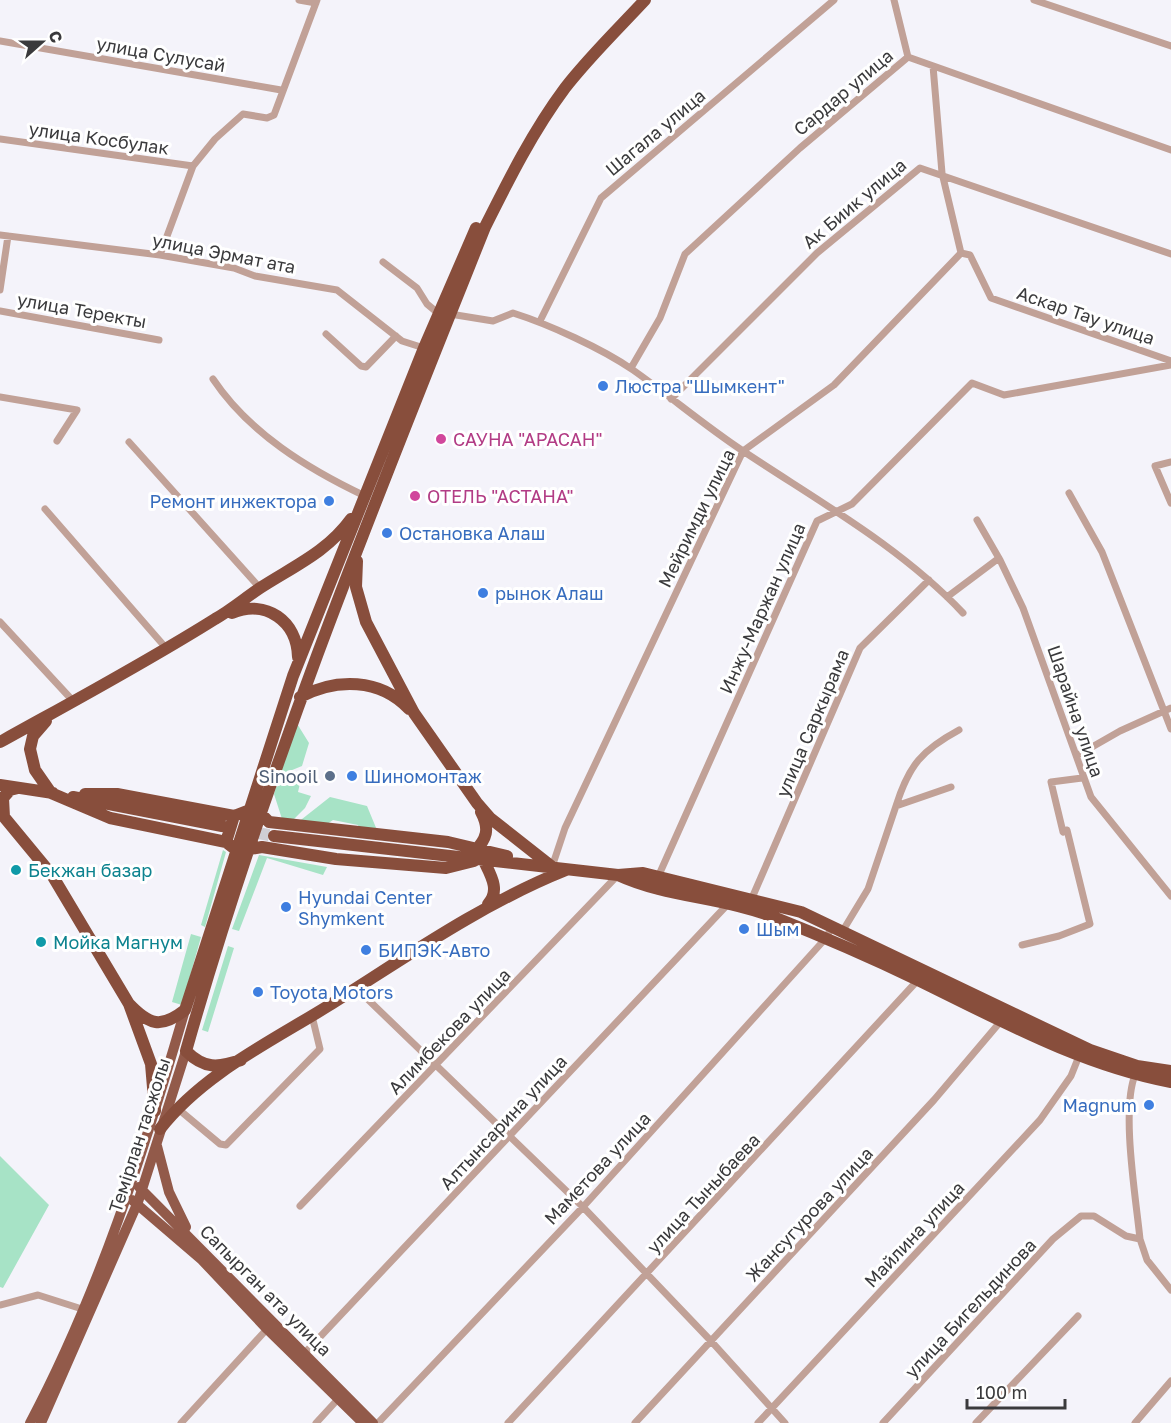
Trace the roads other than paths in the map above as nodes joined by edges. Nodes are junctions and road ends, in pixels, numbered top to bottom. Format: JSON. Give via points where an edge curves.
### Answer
{"nodes":[{"id":1,"x":298,"y":0,"type":"edge"},
{"id":2,"x":634,"y":0,"type":"edge"},
{"id":3,"x":645,"y":0,"type":"edge"},
{"id":4,"x":834,"y":0,"type":"edge"},
{"id":5,"x":894,"y":0,"type":"edge"},
{"id":6,"x":1034,"y":0,"type":"edge"},
{"id":7,"x":317,"y":2,"type":"edge"},
{"id":8,"x":0,"y":41,"type":"edge"},
{"id":9,"x":1171,"y":46,"type":"edge"},
{"id":10,"x":908,"y":57,"type":"junction"},
{"id":11,"x":933,"y":66,"type":"junction"},
{"id":12,"x":281,"y":90,"type":"junction"},
{"id":13,"x":0,"y":139,"type":"edge"},
{"id":14,"x":1171,"y":150,"type":"edge"},
{"id":15,"x":193,"y":166,"type":"junction"},
{"id":16,"x":942,"y":173,"type":"junction"},
{"id":17,"x":0,"y":235,"type":"edge"},
{"id":18,"x":8,"y":236,"type":"junction"},
{"id":19,"x":961,"y":253,"type":"junction"},
{"id":20,"x":1171,"y":254,"type":"edge"},
{"id":21,"x":160,"y":255,"type":"junction"},
{"id":22,"x":383,"y":262,"type":"dead end"},
{"id":23,"x":0,"y":290,"type":"edge"},
{"id":24,"x":0,"y":310,"type":"edge"},
{"id":25,"x":444,"y":314,"type":"junction"},
{"id":26,"x":540,"y":321,"type":"junction"},
{"id":27,"x":326,"y":334,"type":"dead end"},
{"id":28,"x":396,"y":336,"type":"junction"},
{"id":29,"x":159,"y":340,"type":"dead end"},
{"id":30,"x":424,"y":348,"type":"junction"},
{"id":31,"x":1171,"y":363,"type":"edge"},
{"id":32,"x":631,"y":368,"type":"junction"},
{"id":33,"x":213,"y":380,"type":"dead end"},
{"id":34,"x":0,"y":397,"type":"edge"},
{"id":35,"x":671,"y":399,"type":"junction"},
{"id":36,"x":57,"y":441,"type":"dead end"},
{"id":37,"x":129,"y":442,"type":"dead end"},
{"id":38,"x":743,"y":451,"type":"junction"},
{"id":39,"x":1171,"y":462,"type":"edge"},
{"id":40,"x":1069,"y":493,"type":"dead end"},
{"id":41,"x":363,"y":501,"type":"junction"},
{"id":42,"x":1171,"y":503,"type":"edge"},
{"id":43,"x":45,"y":509,"type":"dead end"},
{"id":44,"x":835,"y":512,"type":"junction"},
{"id":45,"x":977,"y":520,"type":"dead end"},
{"id":46,"x":368,"y":521,"type":"junction"},
{"id":47,"x":999,"y":558,"type":"junction"},
{"id":48,"x":929,"y":580,"type":"junction"},
{"id":49,"x":260,"y":588,"type":"junction"},
{"id":50,"x":947,"y":597,"type":"junction"},
{"id":51,"x":963,"y":613,"type":"dead end"},
{"id":52,"x":217,"y":618,"type":"junction"},
{"id":53,"x":0,"y":622,"type":"edge"},
{"id":54,"x":166,"y":648,"type":"junction"},
{"id":55,"x":298,"y":662,"type":"junction"},
{"id":56,"x":300,"y":697,"type":"junction"},
{"id":57,"x":69,"y":706,"type":"junction"},
{"id":58,"x":1167,"y":709,"type":"edge"},
{"id":59,"x":414,"y":713,"type":"junction"},
{"id":60,"x":1171,"y":729,"type":"edge"},
{"id":61,"x":959,"y":730,"type":"dead end"},
{"id":62,"x":0,"y":742,"type":"edge"},
{"id":63,"x":1078,"y":754,"type":"junction"},
{"id":64,"x":1082,"y":778,"type":"junction"},
{"id":65,"x":0,"y":784,"type":"edge"},
{"id":66,"x":951,"y":787,"type":"dead end"},
{"id":67,"x":21,"y":788,"type":"junction"},
{"id":68,"x":51,"y":793,"type":"junction"},
{"id":69,"x":477,"y":803,"type":"junction"},
{"id":70,"x":896,"y":806,"type":"junction"},
{"id":71,"x":247,"y":811,"type":"junction"},
{"id":72,"x":2,"y":814,"type":"edge"},
{"id":73,"x":234,"y":816,"type":"junction"},
{"id":74,"x":265,"y":818,"type":"junction"},
{"id":75,"x":222,"y":826,"type":"tunnel mouth"},
{"id":76,"x":273,"y":836,"type":"tunnel mouth"},
{"id":77,"x":231,"y":845,"type":"junction"},
{"id":78,"x":256,"y":848,"type":"junction"},
{"id":79,"x":480,"y":854,"type":"junction"},
{"id":80,"x":552,"y":867,"type":"junction"},
{"id":81,"x":567,"y":869,"type":"junction"},
{"id":82,"x":618,"y":875,"type":"junction"},
{"id":83,"x":657,"y":882,"type":"junction"},
{"id":84,"x":1171,"y":897,"type":"edge"},
{"id":85,"x":752,"y":898,"type":"junction"},
{"id":86,"x":728,"y":904,"type":"junction"},
{"id":87,"x":484,"y":907,"type":"junction"},
{"id":88,"x":833,"y":932,"type":"junction"},
{"id":89,"x":1022,"y":945,"type":"dead end"},
{"id":90,"x":918,"y":980,"type":"junction"},
{"id":91,"x":356,"y":988,"type":"junction"},
{"id":92,"x":129,"y":1004,"type":"junction"},
{"id":93,"x":185,"y":1010,"type":"junction"},
{"id":94,"x":312,"y":1016,"type":"junction"},
{"id":95,"x":1001,"y":1021,"type":"junction"},
{"id":96,"x":186,"y":1051,"type":"junction"},
{"id":97,"x":1079,"y":1056,"type":"junction"},
{"id":98,"x":241,"y":1060,"type":"junction"},
{"id":99,"x":437,"y":1065,"type":"junction"},
{"id":100,"x":1171,"y":1071,"type":"edge"},
{"id":101,"x":1135,"y":1075,"type":"junction"},
{"id":102,"x":1171,"y":1082,"type":"edge"},
{"id":103,"x":177,"y":1108,"type":"junction"},
{"id":104,"x":155,"y":1111,"type":"junction"},
{"id":105,"x":158,"y":1136,"type":"junction"},
{"id":106,"x":509,"y":1137,"type":"junction"},
{"id":107,"x":138,"y":1186,"type":"junction"},
{"id":108,"x":126,"y":1197,"type":"junction"},
{"id":109,"x":138,"y":1202,"type":"junction"},
{"id":110,"x":300,"y":1206,"type":"dead end"},
{"id":111,"x":583,"y":1207,"type":"junction"},
{"id":112,"x":1140,"y":1239,"type":"junction"},
{"id":113,"x":193,"y":1240,"type":"junction"},
{"id":114,"x":649,"y":1274,"type":"junction"},
{"id":115,"x":1171,"y":1290,"type":"edge"},
{"id":116,"x":0,"y":1305,"type":"edge"},
{"id":117,"x":82,"y":1309,"type":"junction"},
{"id":118,"x":1078,"y":1316,"type":"dead end"},
{"id":119,"x":267,"y":1329,"type":"junction"},
{"id":120,"x":711,"y":1341,"type":"junction"},
{"id":121,"x":302,"y":1357,"type":"junction"},
{"id":122,"x":1171,"y":1382,"type":"edge"},
{"id":123,"x":339,"y":1398,"type":"junction"},
{"id":124,"x":771,"y":1409,"type":"junction"},
{"id":125,"x":30,"y":1423,"type":"edge"},
{"id":126,"x":41,"y":1423,"type":"edge"},
{"id":127,"x":181,"y":1423,"type":"edge"},
{"id":128,"x":316,"y":1423,"type":"edge"},
{"id":129,"x":363,"y":1423,"type":"edge"},
{"id":130,"x":376,"y":1423,"type":"edge"},
{"id":131,"x":508,"y":1423,"type":"edge"},
{"id":132,"x":635,"y":1423,"type":"edge"},
{"id":133,"x":758,"y":1423,"type":"edge"},
{"id":134,"x":785,"y":1423,"type":"edge"},
{"id":135,"x":883,"y":1423,"type":"edge"},
{"id":136,"x":976,"y":1423,"type":"edge"},
{"id":137,"x":1135,"y":1423,"type":"edge"}],
"edges":[{"from":1,"to":7,"type":"street"},
{"from":2,"to":25,"type":"highway","via":[[559,83],[536,117],[503,173]]},
{"from":3,"to":25,"type":"highway","via":[[601,46],[542,121],[510,177]]},
{"from":4,"to":26,"type":"street","name":"Шагала улица","via":[[601,198]]},
{"from":5,"to":10,"type":"street"},
{"from":6,"to":9,"type":"street"},
{"from":7,"to":12,"type":"street"},
{"from":8,"to":12,"type":"street","name":"улица Сулусай"},
{"from":10,"to":11,"type":"street","name":"Сардар улица"},
{"from":10,"to":32,"type":"street","name":"Сардар улица","via":[[800,148],[685,254],[660,318]]},
{"from":11,"to":14,"type":"street","name":"Сардар улица"},
{"from":11,"to":16,"type":"street"},
{"from":12,"to":15,"type":"street","via":[[274,115],[267,118],[243,114]]},
{"from":13,"to":15,"type":"street","name":"улица Косбулак"},
{"from":15,"to":21,"type":"street"},
{"from":16,"to":19,"type":"street"},
{"from":16,"to":20,"type":"street","name":"Ак Биик улица"},
{"from":16,"to":35,"type":"street","name":"Ак Биик улица","via":[[920,168],[817,253]]},
{"from":17,"to":18,"type":"street","name":"улица Эрмат ата"},
{"from":18,"to":21,"type":"street","name":"улица Эрмат ата"},
{"from":18,"to":23,"type":"street"},
{"from":19,"to":31,"type":"street","name":"Аскар Тау улица","via":[[970,255],[991,298]]},
{"from":19,"to":38,"type":"street","name":"Мейримди улица","via":[[834,385]]},
{"from":21,"to":28,"type":"street","name":"улица Эрмат ата","via":[[337,290]]},
{"from":22,"to":25,"type":"street","via":[[417,288],[427,304]]},
{"from":24,"to":29,"type":"street","name":"улица Теректы"},
{"from":25,"to":26,"type":"street","via":[[493,321],[513,313]]},
{"from":25,"to":30,"type":"highway"},
{"from":25,"to":46,"type":"highway"},
{"from":26,"to":32,"type":"street"},
{"from":27,"to":28,"type":"street","via":[[366,367]]},
{"from":28,"to":30,"type":"street","name":"улица Эрмат ата"},
{"from":30,"to":41,"type":"highway"},
{"from":31,"to":44,"type":"street","name":"Инжу-Маржан улица","via":[[1004,395],[972,383],[852,504]]},
{"from":32,"to":35,"type":"street"},
{"from":33,"to":41,"type":"street","via":[[284,451]]},
{"from":34,"to":36,"type":"street","via":[[77,410]]},
{"from":35,"to":38,"type":"street"},
{"from":37,"to":49,"type":"street"},
{"from":38,"to":44,"type":"street"},
{"from":38,"to":80,"type":"street","name":"Мейримди улица","via":[[565,828]]},
{"from":39,"to":42,"type":"street","via":[[1155,466]]},
{"from":40,"to":58,"type":"street","via":[[1102,552]]},
{"from":41,"to":49,"type":"highway","via":[[337,538],[323,550]]},
{"from":41,"to":55,"type":"highway"},
{"from":43,"to":54,"type":"street"},
{"from":44,"to":48,"type":"street"},
{"from":44,"to":83,"type":"street","name":"Инжу-Маржан улица","via":[[817,521]]},
{"from":45,"to":47,"type":"street","name":"Шарайна улица"},
{"from":46,"to":56,"type":"highway","name":"Темірлан тасжолы"},
{"from":46,"to":59,"type":"highway","via":[[355,572],[356,587],[366,622]]},
{"from":47,"to":50,"type":"street"},
{"from":47,"to":63,"type":"street","name":"Шарайна улица","via":[[1023,608]]},
{"from":48,"to":50,"type":"street"},
{"from":48,"to":85,"type":"street","name":"улица Саркырама","via":[[860,648]]},
{"from":49,"to":52,"type":"highway"},
{"from":50,"to":51,"type":"street"},
{"from":52,"to":54,"type":"highway"},
{"from":52,"to":55,"type":"highway","via":[[241,609],[272,612],[292,630],[298,644]]},
{"from":53,"to":57,"type":"street"},
{"from":54,"to":57,"type":"highway"},
{"from":55,"to":71,"type":"highway"},
{"from":56,"to":59,"type":"highway","via":[[325,686],[362,685],[389,692]]},
{"from":56,"to":74,"type":"highway","name":"Темірлан тасжолы"},
{"from":57,"to":62,"type":"highway"},
{"from":57,"to":68,"type":"highway","via":[[40,726],[30,749],[35,770]]},
{"from":58,"to":60,"type":"street"},
{"from":58,"to":63,"type":"street"},
{"from":59,"to":69,"type":"highway"},
{"from":61,"to":70,"type":"street","name":"Маметова улица","via":[[916,759]]},
{"from":63,"to":64,"type":"street","name":"Шарайна улица"},
{"from":64,"to":84,"type":"street","name":"Шарайна улица","via":[[1091,797]]},
{"from":64,"to":89,"type":"street","via":[[1052,782],[1090,924]]},
{"from":65,"to":67,"type":"highway"},
{"from":66,"to":70,"type":"street"},
{"from":67,"to":68,"type":"highway"},
{"from":67,"to":72,"type":"highway","via":[[10,790],[3,798]]},
{"from":68,"to":73,"type":"highway","via":[[117,794]]},
{"from":68,"to":75,"type":"highway"},
{"from":68,"to":77,"type":"highway","via":[[110,818]]},
{"from":69,"to":79,"type":"highway","via":[[488,829]]},
{"from":69,"to":80,"type":"highway"},
{"from":70,"to":88,"type":"street","name":"Маметова улица","via":[[868,889]]},
{"from":71,"to":73,"type":"highway"},
{"from":71,"to":77,"type":"highway"},
{"from":72,"to":92,"type":"highway","via":[[69,900]]},
{"from":73,"to":77,"type":"highway"},
{"from":74,"to":78,"type":"highway","name":"Темірлан тасжолы"},
{"from":74,"to":79,"type":"highway"},
{"from":76,"to":79,"type":"highway","via":[[381,850],[468,857]]},
{"from":77,"to":93,"type":"highway","name":"Темірлан тасжолы"},
{"from":78,"to":79,"type":"highway","via":[[446,868]]},
{"from":78,"to":96,"type":"highway","name":"Темірлан тасжолы"},
{"from":79,"to":80,"type":"highway"},
{"from":79,"to":87,"type":"highway","via":[[495,887],[491,902]]},
{"from":80,"to":81,"type":"highway"},
{"from":81,"to":82,"type":"highway"},
{"from":81,"to":87,"type":"highway"},
{"from":82,"to":83,"type":"highway","via":[[641,886]]},
{"from":82,"to":99,"type":"street","name":"Алимбекова улица"},
{"from":83,"to":85,"type":"highway"},
{"from":83,"to":86,"type":"highway"},
{"from":85,"to":88,"type":"highway","via":[[801,912]]},
{"from":86,"to":88,"type":"highway"},
{"from":86,"to":106,"type":"street","name":"Алтынсарина улица"},
{"from":87,"to":91,"type":"highway"},
{"from":88,"to":90,"type":"highway"},
{"from":88,"to":100,"type":"highway","via":[[1090,1050],[1137,1066]]},
{"from":88,"to":111,"type":"street","name":"Маметова улица"},
{"from":90,"to":95,"type":"highway"},
{"from":90,"to":114,"type":"street","name":"улица Тыныбаева"},
{"from":91,"to":94,"type":"highway"},
{"from":91,"to":99,"type":"street"},
{"from":92,"to":93,"type":"highway","via":[[151,1022],[172,1020]]},
{"from":92,"to":104,"type":"highway","via":[[151,1064]]},
{"from":93,"to":104,"type":"main road","name":"Темірлан тасжолы"},
{"from":94,"to":98,"type":"highway"},
{"from":94,"to":103,"type":"street","via":[[320,1049],[226,1145]]},
{"from":95,"to":97,"type":"highway"},
{"from":95,"to":120,"type":"street","name":"Жансугурова улица","via":[[934,1101]]},
{"from":96,"to":98,"type":"highway","via":[[196,1061],[214,1067]]},
{"from":96,"to":105,"type":"main road","name":"Темірлан тасжолы"},
{"from":97,"to":101,"type":"highway"},
{"from":97,"to":124,"type":"street","name":"Майлина улица","via":[[1071,1076],[1040,1120]]},
{"from":98,"to":103,"type":"highway"},
{"from":99,"to":106,"type":"street"},
{"from":99,"to":110,"type":"street","name":"Алимбекова улица"},
{"from":101,"to":102,"type":"highway"},
{"from":101,"to":112,"type":"street","via":[[1130,1086],[1130,1149]]},
{"from":103,"to":105,"type":"highway"},
{"from":104,"to":107,"type":"main road","name":"Темірлан тасжолы"},
{"from":105,"to":107,"type":"main road","name":"Темірлан тасжолы"},
{"from":105,"to":113,"type":"main road","via":[[169,1192]]},
{"from":106,"to":111,"type":"street"},
{"from":106,"to":121,"type":"street","name":"Алтынсарина улица"},
{"from":107,"to":108,"type":"main road","name":"Темірлан тасжолы"},
{"from":107,"to":109,"type":"main road","name":"Темірлан тасжолы"},
{"from":107,"to":113,"type":"main road","name":"Сапырган ата улица"},
{"from":108,"to":109,"type":"main road","name":"Сапырган ата улица"},
{"from":108,"to":117,"type":"main road","name":"Темірлан тасжолы"},
{"from":109,"to":119,"type":"main road","name":"Сапырган ата улица","via":[[202,1260]]},
{"from":109,"to":126,"type":"main road","name":"Темірлан тасжолы"},
{"from":111,"to":114,"type":"street"},
{"from":111,"to":130,"type":"street","name":"Маметова улица"},
{"from":112,"to":115,"type":"street","via":[[1147,1260]]},
{"from":112,"to":135,"type":"street","name":"улица Бигельдинова","via":[[1126,1236],[1094,1216],[1081,1216],[1053,1239]]},
{"from":113,"to":121,"type":"main road","name":"Сапырган ата улица"},
{"from":114,"to":120,"type":"street"},
{"from":114,"to":131,"type":"street","name":"улица Тыныбаева"},
{"from":116,"to":117,"type":"street","via":[[38,1295]]},
{"from":117,"to":125,"type":"main road","name":"Темірлан тасжолы"},
{"from":118,"to":136,"type":"street"},
{"from":119,"to":121,"type":"main road","name":"Сапырган ата улица"},
{"from":119,"to":127,"type":"street"},
{"from":120,"to":124,"type":"street"},
{"from":120,"to":132,"type":"street","name":"Жансугурова улица"},
{"from":121,"to":123,"type":"main road","name":"Сапырган ата улица"},
{"from":121,"to":130,"type":"main road","name":"Сапырган ата улица"},
{"from":122,"to":137,"type":"street"},
{"from":123,"to":128,"type":"street"},
{"from":123,"to":129,"type":"main road","name":"Сапырган ата улица"},
{"from":124,"to":133,"type":"street","name":"Майлина улица"},
{"from":124,"to":134,"type":"street"}]}
